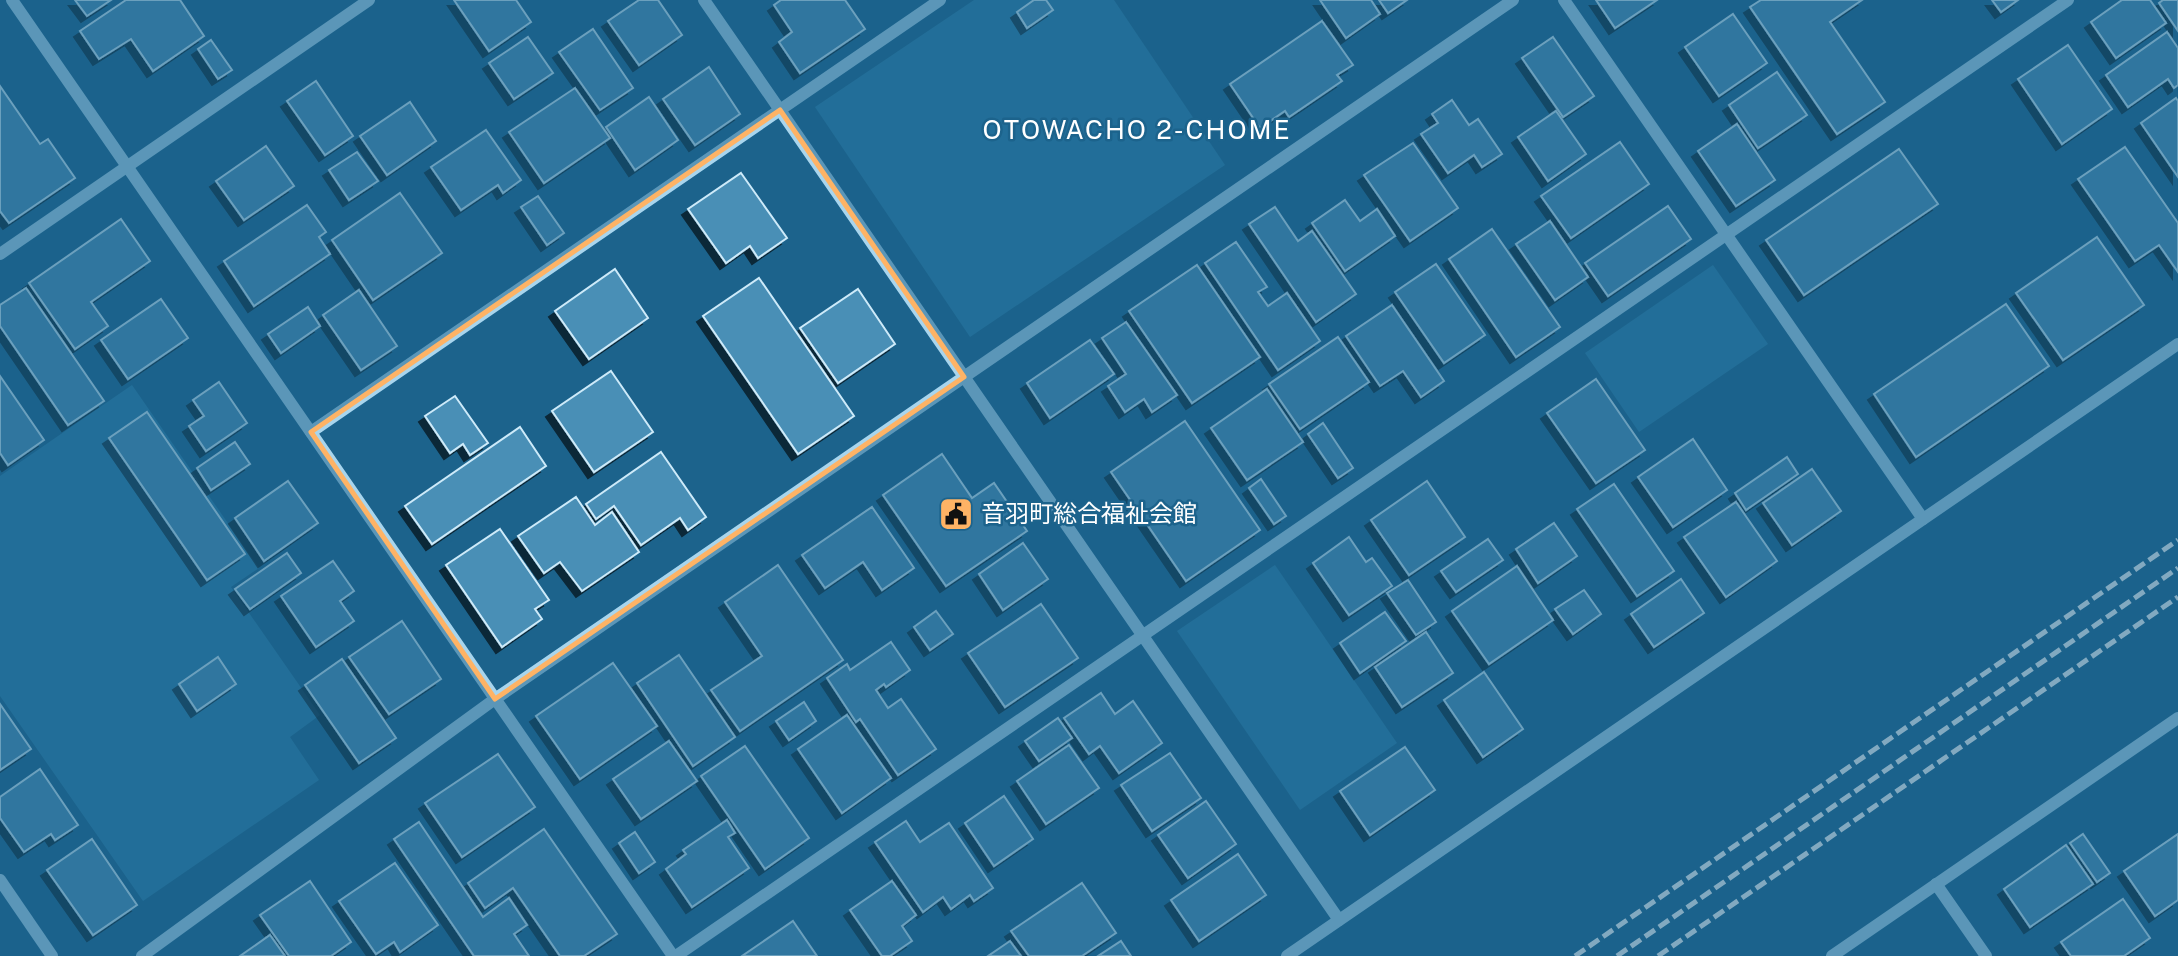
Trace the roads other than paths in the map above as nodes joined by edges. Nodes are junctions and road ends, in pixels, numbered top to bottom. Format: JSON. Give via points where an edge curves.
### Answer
{"nodes":[{"id":1,"x":12,"y":0,"type":"edge"},
{"id":2,"x":369,"y":0,"type":"edge"},
{"id":3,"x":704,"y":0,"type":"edge"},
{"id":4,"x":940,"y":0,"type":"edge"},
{"id":5,"x":1513,"y":0,"type":"edge"},
{"id":6,"x":1564,"y":0,"type":"edge"},
{"id":7,"x":2068,"y":0,"type":"edge"},
{"id":8,"x":780,"y":110,"type":"junction"},
{"id":9,"x":127,"y":166,"type":"junction"},
{"id":10,"x":1726,"y":235,"type":"junction"},
{"id":11,"x":0,"y":254,"type":"edge"},
{"id":12,"x":2178,"y":344,"type":"edge"},
{"id":13,"x":964,"y":377,"type":"junction"},
{"id":14,"x":311,"y":432,"type":"junction"},
{"id":15,"x":1923,"y":519,"type":"junction"},
{"id":16,"x":1142,"y":636,"type":"junction"},
{"id":17,"x":495,"y":699,"type":"junction"},
{"id":18,"x":2178,"y":718,"type":"edge"},
{"id":19,"x":0,"y":880,"type":"edge"},
{"id":20,"x":1936,"y":884,"type":"junction"},
{"id":21,"x":1339,"y":920,"type":"junction"},
{"id":22,"x":52,"y":956,"type":"edge"},
{"id":23,"x":142,"y":956,"type":"edge"},
{"id":24,"x":674,"y":956,"type":"edge"},
{"id":25,"x":1287,"y":956,"type":"edge"},
{"id":26,"x":1832,"y":956,"type":"edge"},
{"id":27,"x":1986,"y":956,"type":"edge"}],
"edges":[{"from":1,"to":9,"type":"street"},
{"from":2,"to":9,"type":"street"},
{"from":3,"to":8,"type":"street"},
{"from":4,"to":8,"type":"street"},
{"from":5,"to":13,"type":"street"},
{"from":6,"to":10,"type":"street"},
{"from":7,"to":10,"type":"street"},
{"from":8,"to":13,"type":"street"},
{"from":8,"to":14,"type":"street"},
{"from":9,"to":11,"type":"street"},
{"from":9,"to":14,"type":"street"},
{"from":10,"to":15,"type":"street"},
{"from":10,"to":16,"type":"street"},
{"from":12,"to":15,"type":"street"},
{"from":13,"to":16,"type":"street"},
{"from":13,"to":17,"type":"street"},
{"from":14,"to":17,"type":"street"},
{"from":15,"to":21,"type":"street"},
{"from":16,"to":21,"type":"street"},
{"from":16,"to":24,"type":"street"},
{"from":17,"to":23,"type":"street"},
{"from":17,"to":24,"type":"street"},
{"from":18,"to":20,"type":"street"},
{"from":19,"to":22,"type":"street"},
{"from":20,"to":26,"type":"street"},
{"from":20,"to":27,"type":"street"},
{"from":21,"to":25,"type":"street"}]}
